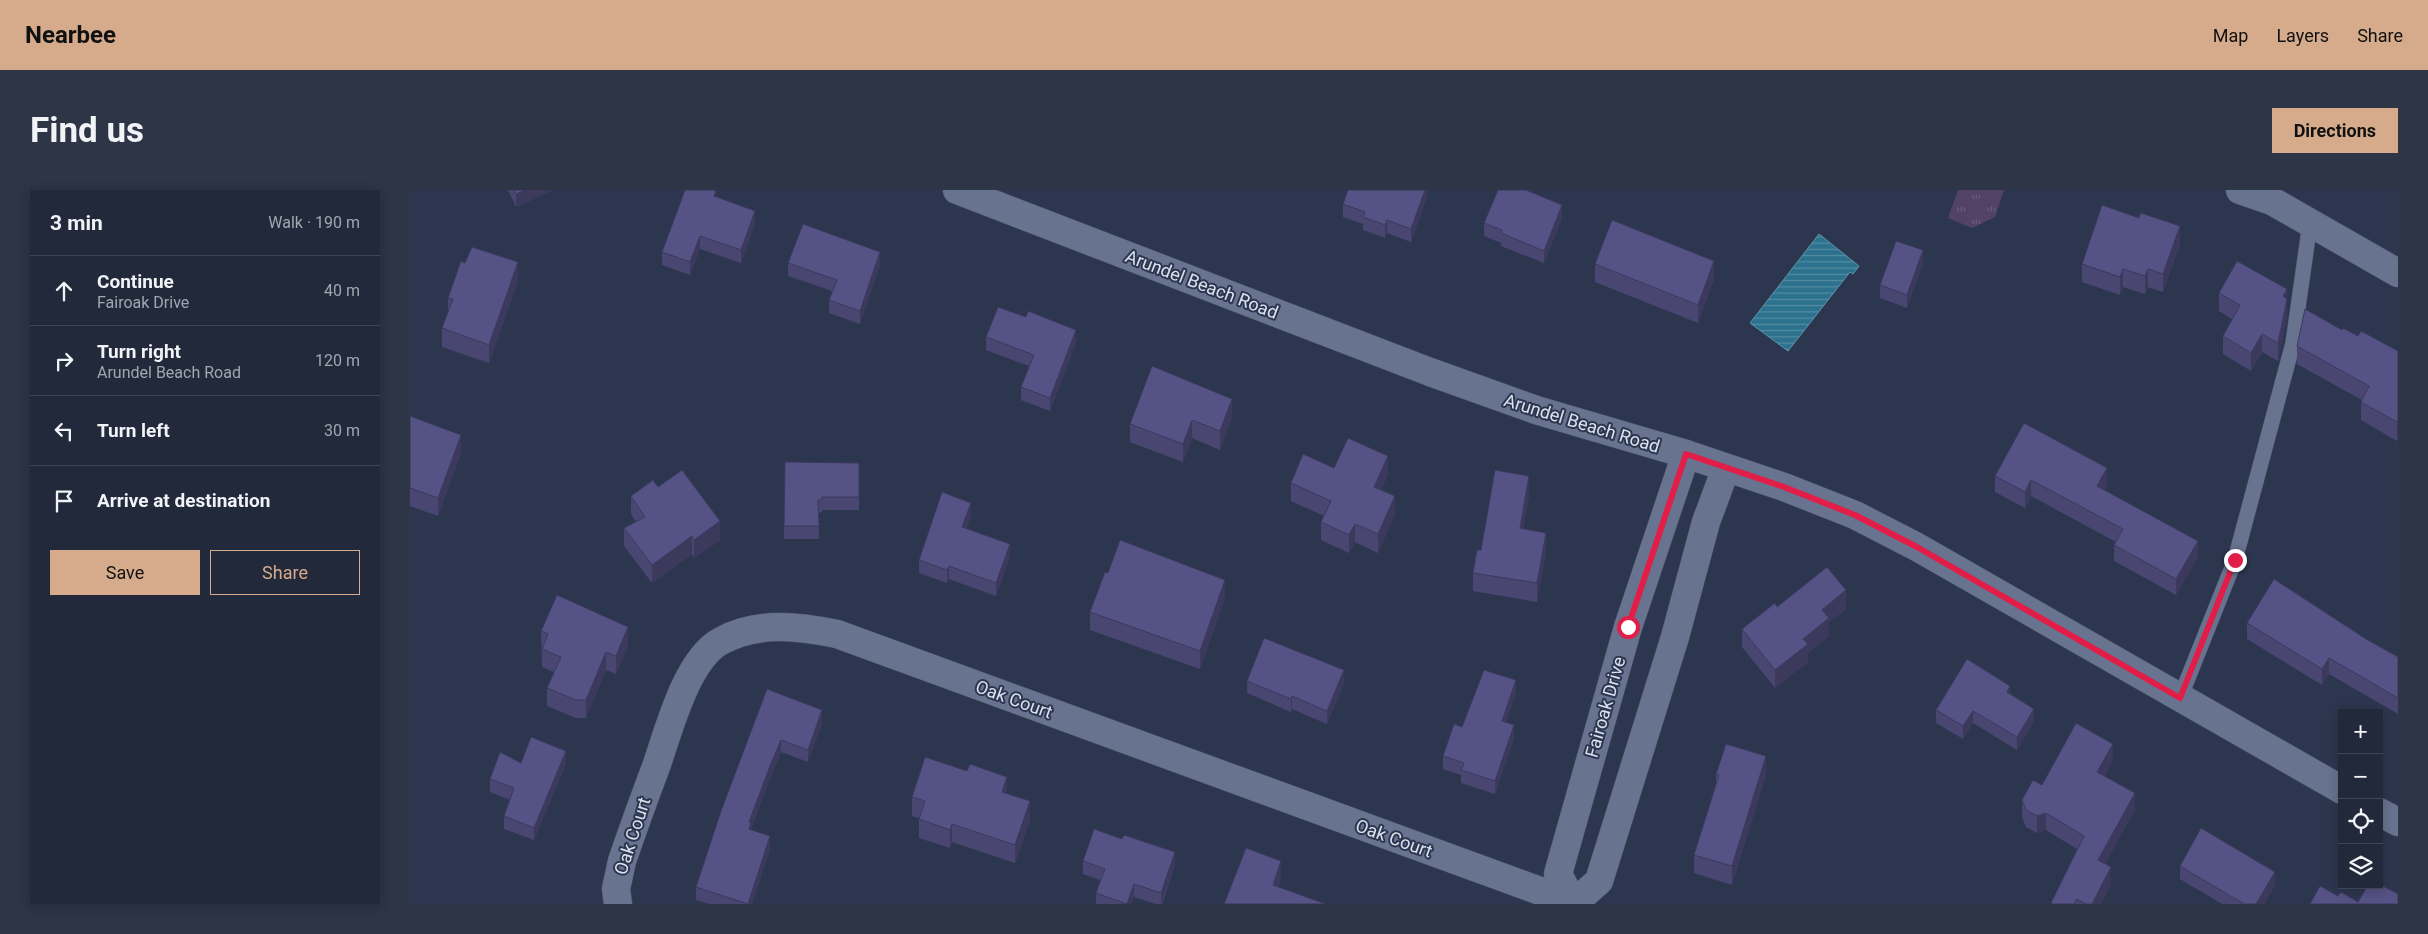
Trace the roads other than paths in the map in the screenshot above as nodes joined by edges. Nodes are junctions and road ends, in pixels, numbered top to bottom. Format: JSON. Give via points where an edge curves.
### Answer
{"nodes":[{"id":1,"x":957,"y":190,"type":"edge"},
{"id":2,"x":2240,"y":190,"type":"edge"},
{"id":3,"x":2273,"y":195,"type":"edge"},
{"id":4,"x":2310,"y":223,"type":"junction"},
{"id":5,"x":2398,"y":273,"type":"edge"},
{"id":6,"x":1686,"y":454,"type":"junction"},
{"id":7,"x":1726,"y":468,"type":"junction"},
{"id":8,"x":2180,"y":698,"type":"junction"},
{"id":9,"x":2338,"y":788,"type":"edge"},
{"id":10,"x":2383,"y":814,"type":"edge"},
{"id":11,"x":2398,"y":822,"type":"edge"},
{"id":12,"x":1573,"y":903,"type":"edge"},
{"id":13,"x":618,"y":904,"type":"edge"}],
"edges":[{"from":1,"to":6,"type":"street","name":"Arundel Beach Road","via":[[1430,372],[1536,410]]},
{"from":2,"to":3,"type":"street"},
{"from":3,"to":4,"type":"street"},
{"from":4,"to":5,"type":"street"},
{"from":4,"to":8,"type":"lane","via":[[2293,343],[2235,560]]},
{"from":6,"to":7,"type":"street","name":"Arundel Beach Road"},
{"from":6,"to":12,"type":"street","name":"Fairoak Drive","via":[[1628,627],[1558,874]]},
{"from":7,"to":8,"type":"street","name":"Arundel Beach Road","via":[[1855,515],[1917,547]]},
{"from":7,"to":12,"type":"street","via":[[1706,522],[1675,637],[1600,880]]},
{"from":8,"to":9,"type":"street","name":"Arundel Beach Road"},
{"from":10,"to":11,"type":"street"},
{"from":12,"to":13,"type":"street","name":"Oak Court","via":[[837,634],[778,626],[745,630],[720,641],[700,661],[683,691],[622,861],[616,889]]}]}
